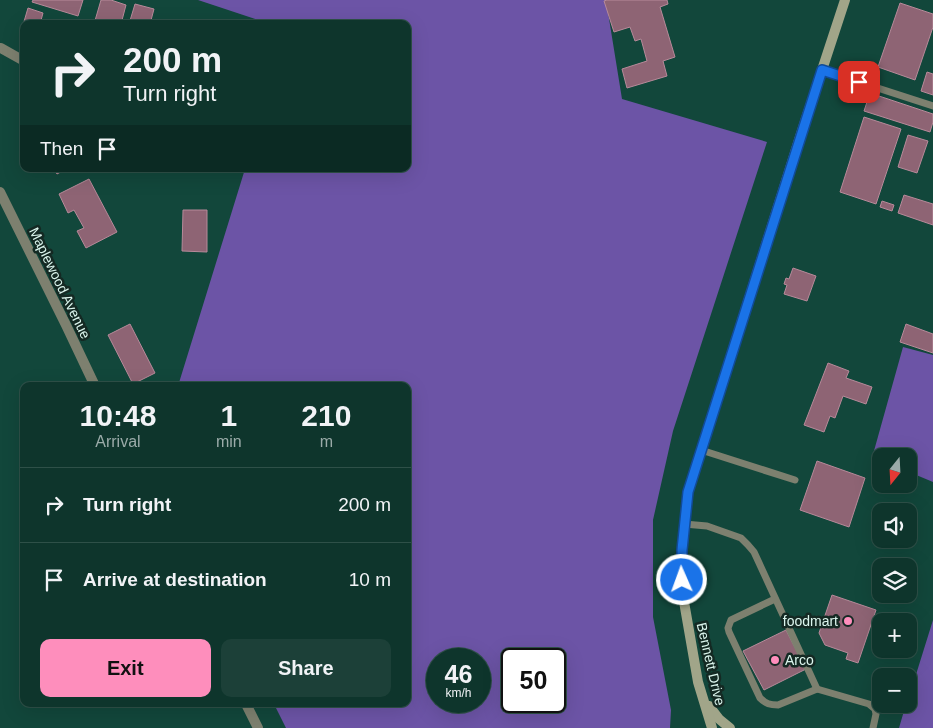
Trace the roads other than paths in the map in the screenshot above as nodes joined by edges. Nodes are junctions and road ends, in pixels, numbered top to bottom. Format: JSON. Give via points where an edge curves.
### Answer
{"nodes":[{"id":1,"x":845,"y":0,"type":"edge"},
{"id":2,"x":0,"y":48,"type":"edge"},
{"id":3,"x":20,"y":59,"type":"edge"},
{"id":4,"x":822,"y":70,"type":"junction"},
{"id":5,"x":933,"y":106,"type":"edge"},
{"id":6,"x":0,"y":192,"type":"edge"},
{"id":7,"x":93,"y":382,"type":"edge"},
{"id":8,"x":701,"y":450,"type":"junction"},
{"id":9,"x":795,"y":480,"type":"dead end"},
{"id":10,"x":684,"y":524,"type":"junction"},
{"id":11,"x":775,"y":599,"type":"junction"},
{"id":12,"x":817,"y":689,"type":"junction"},
{"id":13,"x":702,"y":694,"type":"junction"},
{"id":14,"x":248,"y":707,"type":"edge"},
{"id":15,"x":258,"y":728,"type":"edge"},
{"id":16,"x":712,"y":728,"type":"edge"},
{"id":17,"x":730,"y":728,"type":"edge"},
{"id":18,"x":873,"y":728,"type":"edge"}],
"edges":[{"from":1,"to":4,"type":"main road","name":"Bennett Drive"},
{"from":2,"to":3,"type":"street"},
{"from":4,"to":5,"type":"lane"},
{"from":4,"to":8,"type":"main road","name":"Bennett Drive"},
{"from":6,"to":7,"type":"street","name":"Maplewood Avenue"},
{"from":8,"to":9,"type":"lane"},
{"from":8,"to":10,"type":"main road","name":"Bennett Drive","via":[[688,492]]},
{"from":10,"to":11,"type":"lane","via":[[707,526],[741,538],[754,552]]},
{"from":10,"to":13,"type":"main road","name":"Bennett Drive","via":[[683,596]]},
{"from":11,"to":12,"type":"lane"},
{"from":11,"to":12,"type":"lane","via":[[731,620],[729,632],[765,703],[778,704]]},
{"from":12,"to":18,"type":"lane","via":[[875,708]]},
{"from":13,"to":16,"type":"main road","name":"Bennett Drive"},
{"from":13,"to":17,"type":"main road","via":[[719,719]]},
{"from":14,"to":15,"type":"street"}]}
